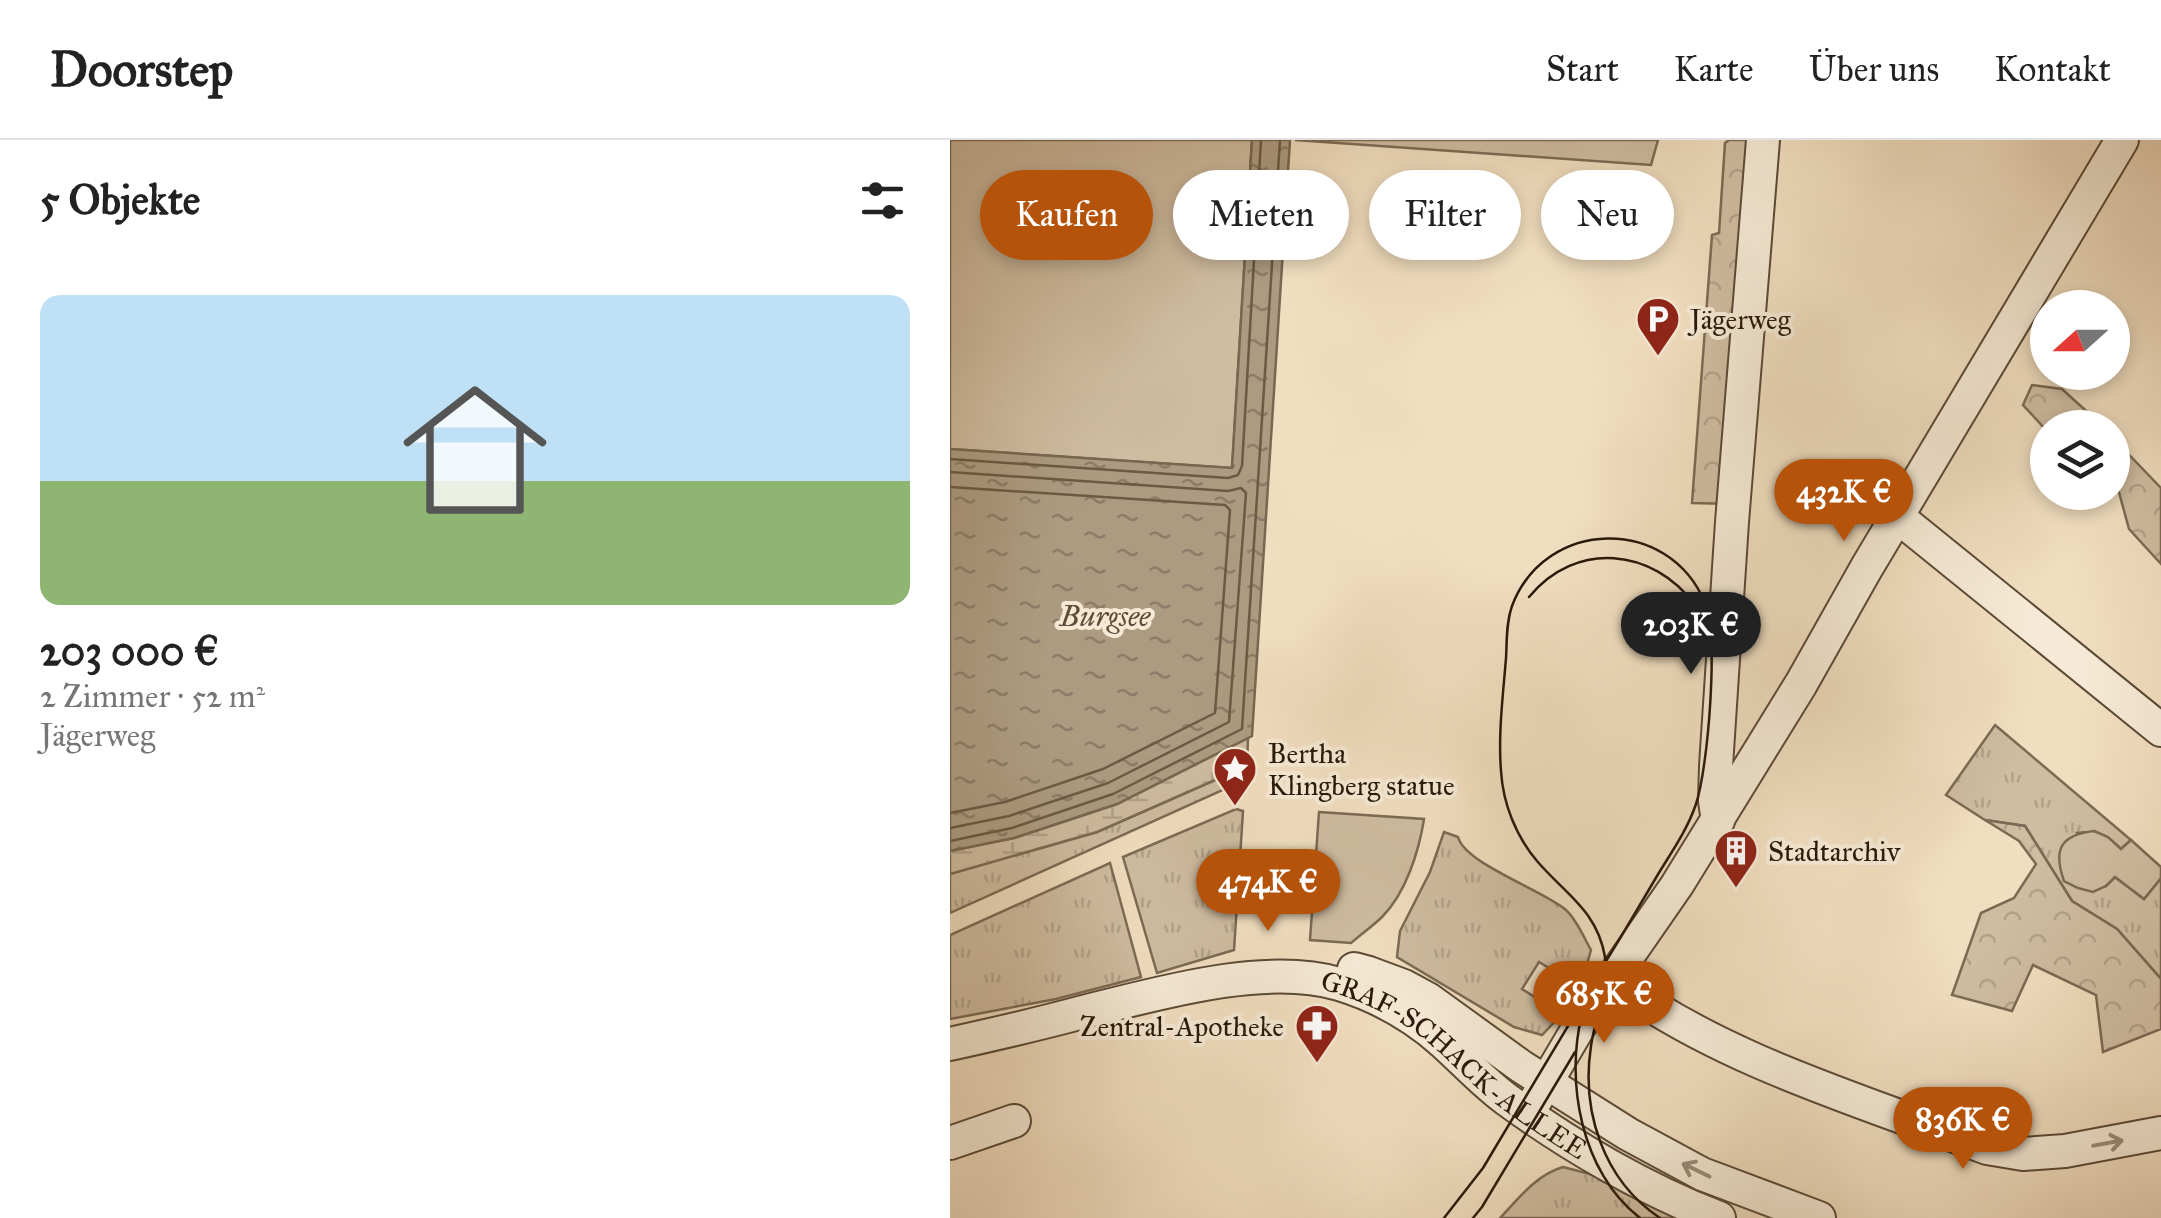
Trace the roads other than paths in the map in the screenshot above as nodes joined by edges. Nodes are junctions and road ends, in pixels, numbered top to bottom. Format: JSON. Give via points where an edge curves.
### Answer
{"nodes":[{"id":1,"x":1763,"y":140,"type":"edge"},
{"id":2,"x":2122,"y":140,"type":"edge"},
{"id":3,"x":1898,"y":517,"type":"junction"},
{"id":4,"x":2161,"y":730,"type":"edge"},
{"id":5,"x":1718,"y":820,"type":"junction"},
{"id":6,"x":1610,"y":978,"type":"junction"},
{"id":7,"x":1174,"y":990,"type":"junction"},
{"id":8,"x":950,"y":1044,"type":"edge"},
{"id":9,"x":1546,"y":1082,"type":"junction"},
{"id":10,"x":1528,"y":1114,"type":"junction"},
{"id":11,"x":1014,"y":1121,"type":"dead end"},
{"id":12,"x":2161,"y":1133,"type":"edge"},
{"id":13,"x":950,"y":1143,"type":"edge"},
{"id":14,"x":1719,"y":1218,"type":"edge"},
{"id":15,"x":1819,"y":1218,"type":"edge"}],
"edges":[{"from":1,"to":5,"type":"street"},
{"from":2,"to":3,"type":"street"},
{"from":3,"to":4,"type":"street"},
{"from":3,"to":5,"type":"street"},
{"from":5,"to":6,"type":"street"},
{"from":6,"to":9,"type":"street"},
{"from":6,"to":12,"type":"street","one_way":true,"via":[[1742,1054],[1986,1148],[2065,1151]]},
{"from":7,"to":8,"type":"street","name":"GRAF-SCHACK-ALLEE"},
{"from":7,"to":9,"type":"street","name":"GRAF-SCHACK-ALLEE","via":[[1268,965],[1369,972],[1428,998]]},
{"from":7,"to":10,"type":"street","name":"GRAF-SCHACK-ALLEE","via":[[1264,978],[1336,983],[1414,1019]]},
{"from":9,"to":10,"type":"street"},
{"from":15,"to":9,"type":"street","name":"GRAF-SCHACK-ALLEE","one_way":true,"via":[[1702,1174]]},
{"from":10,"to":14,"type":"street","name":"GRAF-SCHACK-ALLEE","via":[[1612,1166]]},
{"from":11,"to":13,"type":"street"}]}
